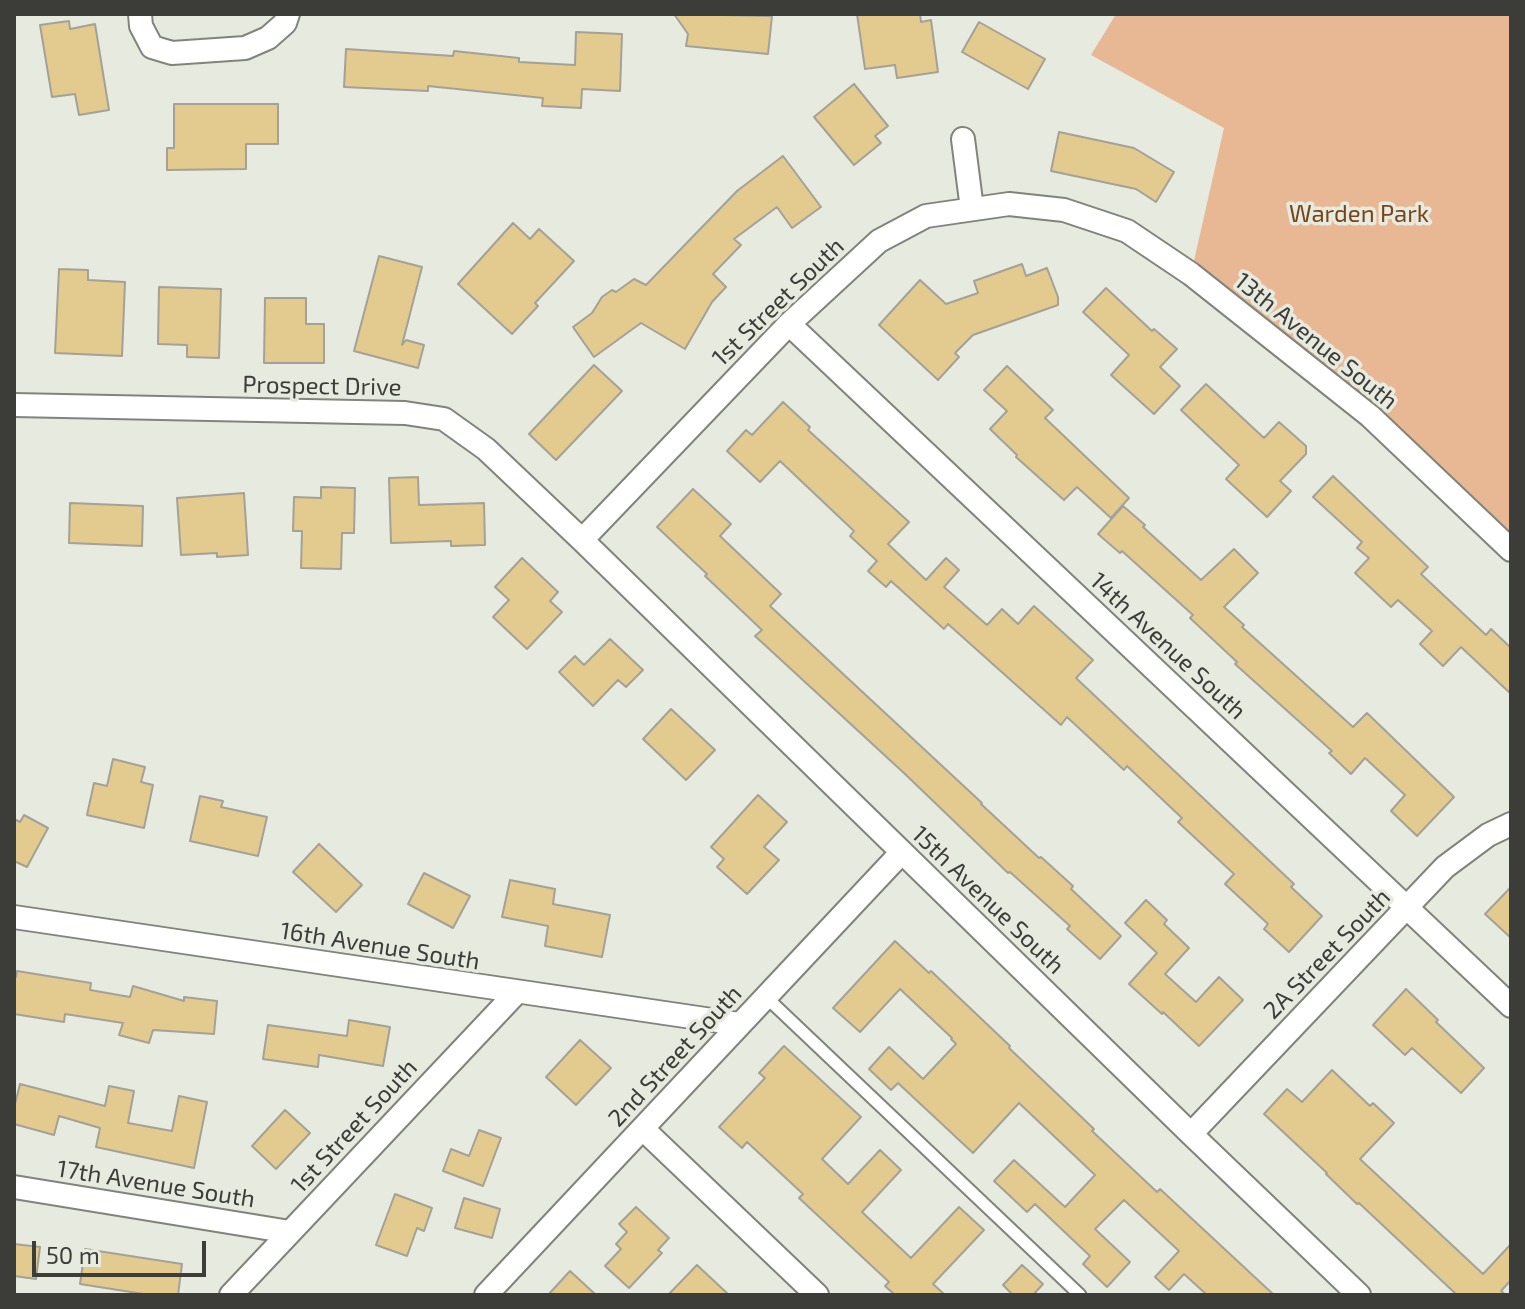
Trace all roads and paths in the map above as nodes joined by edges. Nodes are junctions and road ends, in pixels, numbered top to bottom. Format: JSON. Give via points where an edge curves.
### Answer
{"nodes":[{"id":1,"x":140,"y":14,"type":"edge"},
{"id":2,"x":288,"y":14,"type":"edge"},
{"id":3,"x":963,"y":139,"type":"dead end"},
{"id":4,"x":972,"y":209,"type":"junction"},
{"id":5,"x":1064,"y":210,"type":"joint"},
{"id":6,"x":789,"y":324,"type":"junction"},
{"id":7,"x":14,"y":405,"type":"edge"},
{"id":8,"x":582,"y":540,"type":"junction"},
{"id":9,"x":1511,"y":550,"type":"edge"},
{"id":10,"x":1511,"y":824,"type":"edge"},
{"id":11,"x":902,"y":852,"type":"junction"},
{"id":12,"x":1408,"y":907,"type":"junction"},
{"id":13,"x":14,"y":917,"type":"edge"},
{"id":14,"x":516,"y":993,"type":"junction"},
{"id":15,"x":766,"y":997,"type":"junction"},
{"id":16,"x":1511,"y":1006,"type":"edge"},
{"id":17,"x":739,"y":1024,"type":"junction"},
{"id":18,"x":643,"y":1129,"type":"junction"},
{"id":19,"x":1191,"y":1134,"type":"junction"},
{"id":20,"x":14,"y":1187,"type":"edge"},
{"id":21,"x":290,"y":1232,"type":"junction"},
{"id":22,"x":231,"y":1295,"type":"edge"},
{"id":23,"x":486,"y":1295,"type":"edge"},
{"id":24,"x":817,"y":1295,"type":"edge"},
{"id":25,"x":1080,"y":1295,"type":"edge"},
{"id":26,"x":1359,"y":1295,"type":"edge"}],
"edges":[{"from":1,"to":2,"type":"street","via":[[152,47],[172,53],[245,48],[268,38]]},
{"from":3,"to":4,"type":"street"},
{"from":4,"to":5,"type":"street","name":"1st Street South","via":[[1009,204]]},
{"from":4,"to":6,"type":"street","name":"1st Street South","via":[[926,216],[879,241]]},
{"from":5,"to":9,"type":"street","name":"13th Avenue South","via":[[1127,231],[1191,274],[1370,416]]},
{"from":6,"to":8,"type":"street","name":"1st Street South"},
{"from":6,"to":12,"type":"street","name":"14th Avenue South"},
{"from":7,"to":8,"type":"street","name":"Prospect Drive","via":[[405,413],[444,419],[486,449]]},
{"from":8,"to":11,"type":"street","name":"15th Avenue South"},
{"from":10,"to":12,"type":"street","name":"2A Street South","via":[[1445,867]]},
{"from":11,"to":15,"type":"street","name":"2nd Street South"},
{"from":11,"to":19,"type":"street","name":"15th Avenue South"},
{"from":12,"to":16,"type":"street","name":"14th Avenue South"},
{"from":12,"to":19,"type":"street","name":"2A Street South"},
{"from":13,"to":14,"type":"street","name":"16th Avenue South"},
{"from":14,"to":17,"type":"street","name":"16th Avenue South"},
{"from":14,"to":21,"type":"street","name":"1st Street South"},
{"from":15,"to":17,"type":"street","name":"2nd Street South"},
{"from":15,"to":25,"type":"lane"},
{"from":17,"to":18,"type":"street","name":"2nd Street South"},
{"from":18,"to":23,"type":"street","name":"2nd Street South"},
{"from":18,"to":24,"type":"street"},
{"from":19,"to":26,"type":"street","name":"15th Avenue South"},
{"from":20,"to":21,"type":"street","name":"17th Avenue South"},
{"from":21,"to":22,"type":"street","name":"1st Street South"}]}
